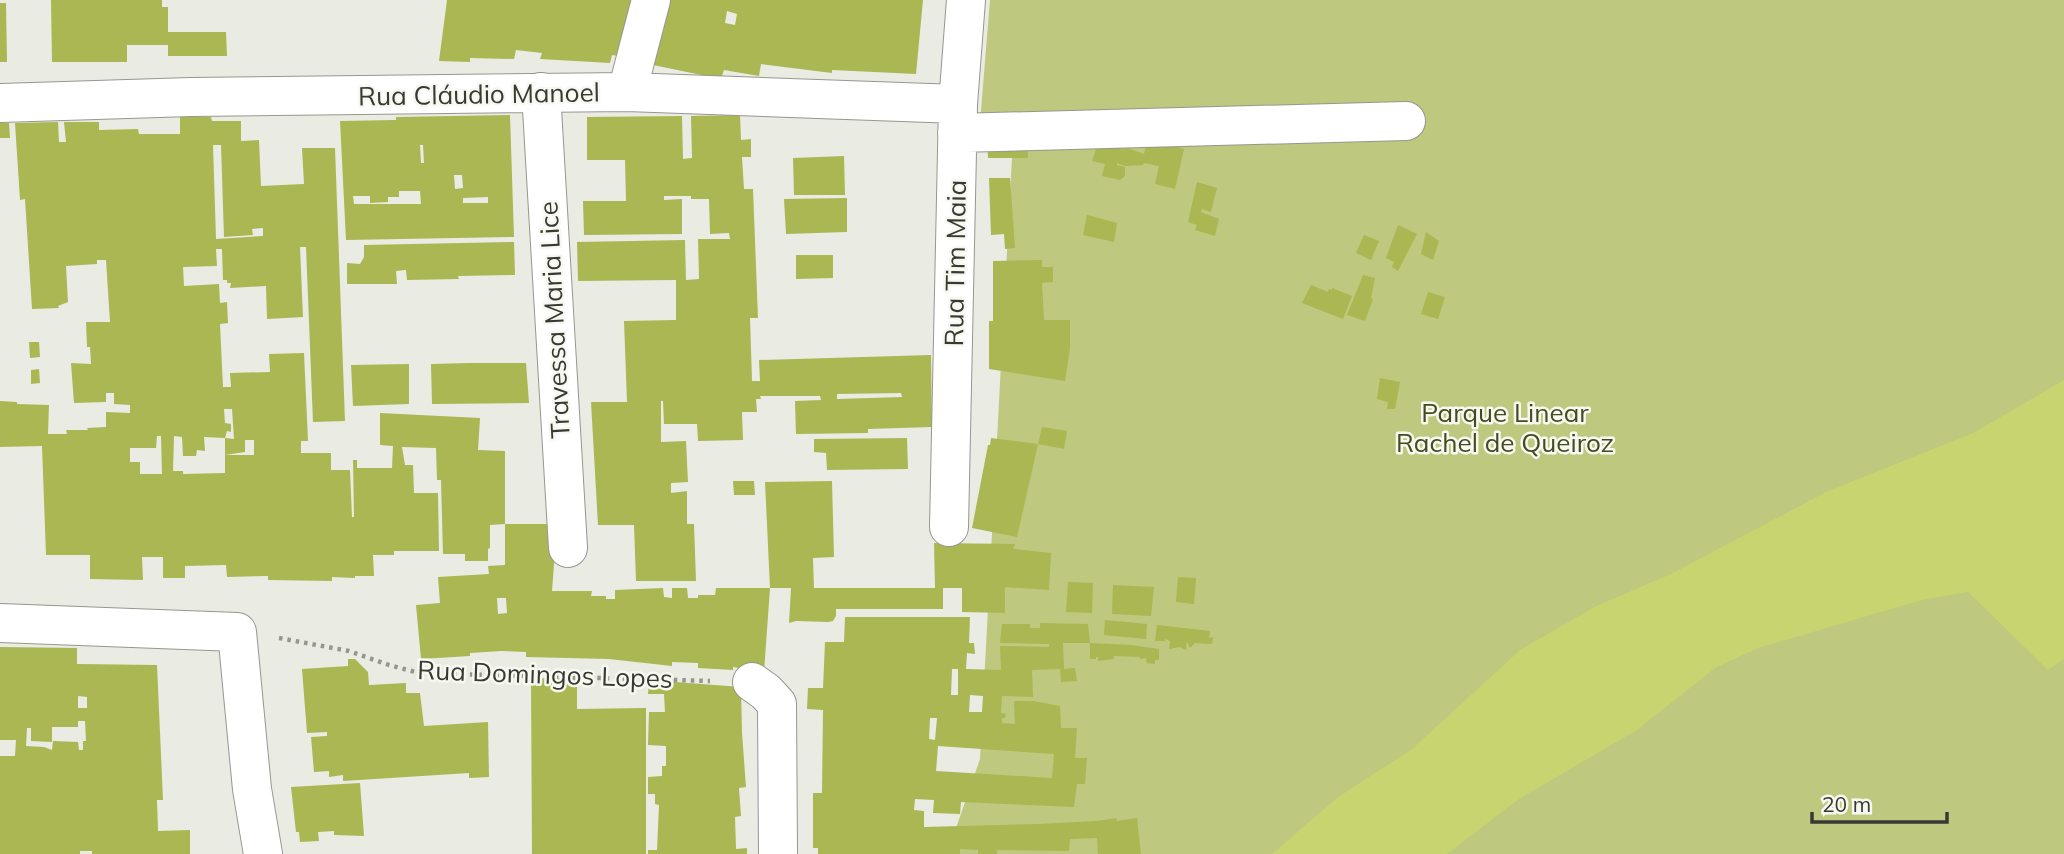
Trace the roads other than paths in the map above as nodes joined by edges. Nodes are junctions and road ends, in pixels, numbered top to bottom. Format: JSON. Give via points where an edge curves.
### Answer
{"nodes":[{"id":1,"x":651,"y":0,"type":"edge"},
{"id":2,"x":966,"y":0,"type":"edge"},
{"id":3,"x":541,"y":92,"type":"junction"},
{"id":4,"x":627,"y":92,"type":"junction"},
{"id":5,"x":0,"y":103,"type":"edge"},
{"id":6,"x":958,"y":119,"type":"junction"},
{"id":7,"x":1406,"y":121,"type":"dead end"},
{"id":8,"x":949,"y":527,"type":"dead end"},
{"id":9,"x":568,"y":548,"type":"dead end"},
{"id":10,"x":0,"y":623,"type":"edge"},
{"id":11,"x":752,"y":682,"type":"road end"},
{"id":12,"x":263,"y":854,"type":"edge"},
{"id":13,"x":778,"y":854,"type":"edge"}],
"edges":[{"from":1,"to":4,"type":"street"},
{"from":2,"to":6,"type":"street","name":"Rua Tim Maia"},
{"from":3,"to":4,"type":"street","name":"Rua Cláudio Manoel"},
{"from":3,"to":5,"type":"street","name":"Rua Cláudio Manoel"},
{"from":3,"to":9,"type":"street","name":"Travessa Maria Lice"},
{"from":4,"to":6,"type":"street","name":"Rua Cláudio Manoel"},
{"from":6,"to":7,"type":"street","name":"Rua Cláudio Manoel"},
{"from":6,"to":8,"type":"street","name":"Rua Tim Maia"},
{"from":10,"to":12,"type":"street","via":[[237,632]]},
{"from":11,"to":13,"type":"street","via":[[777,704]]}]}
